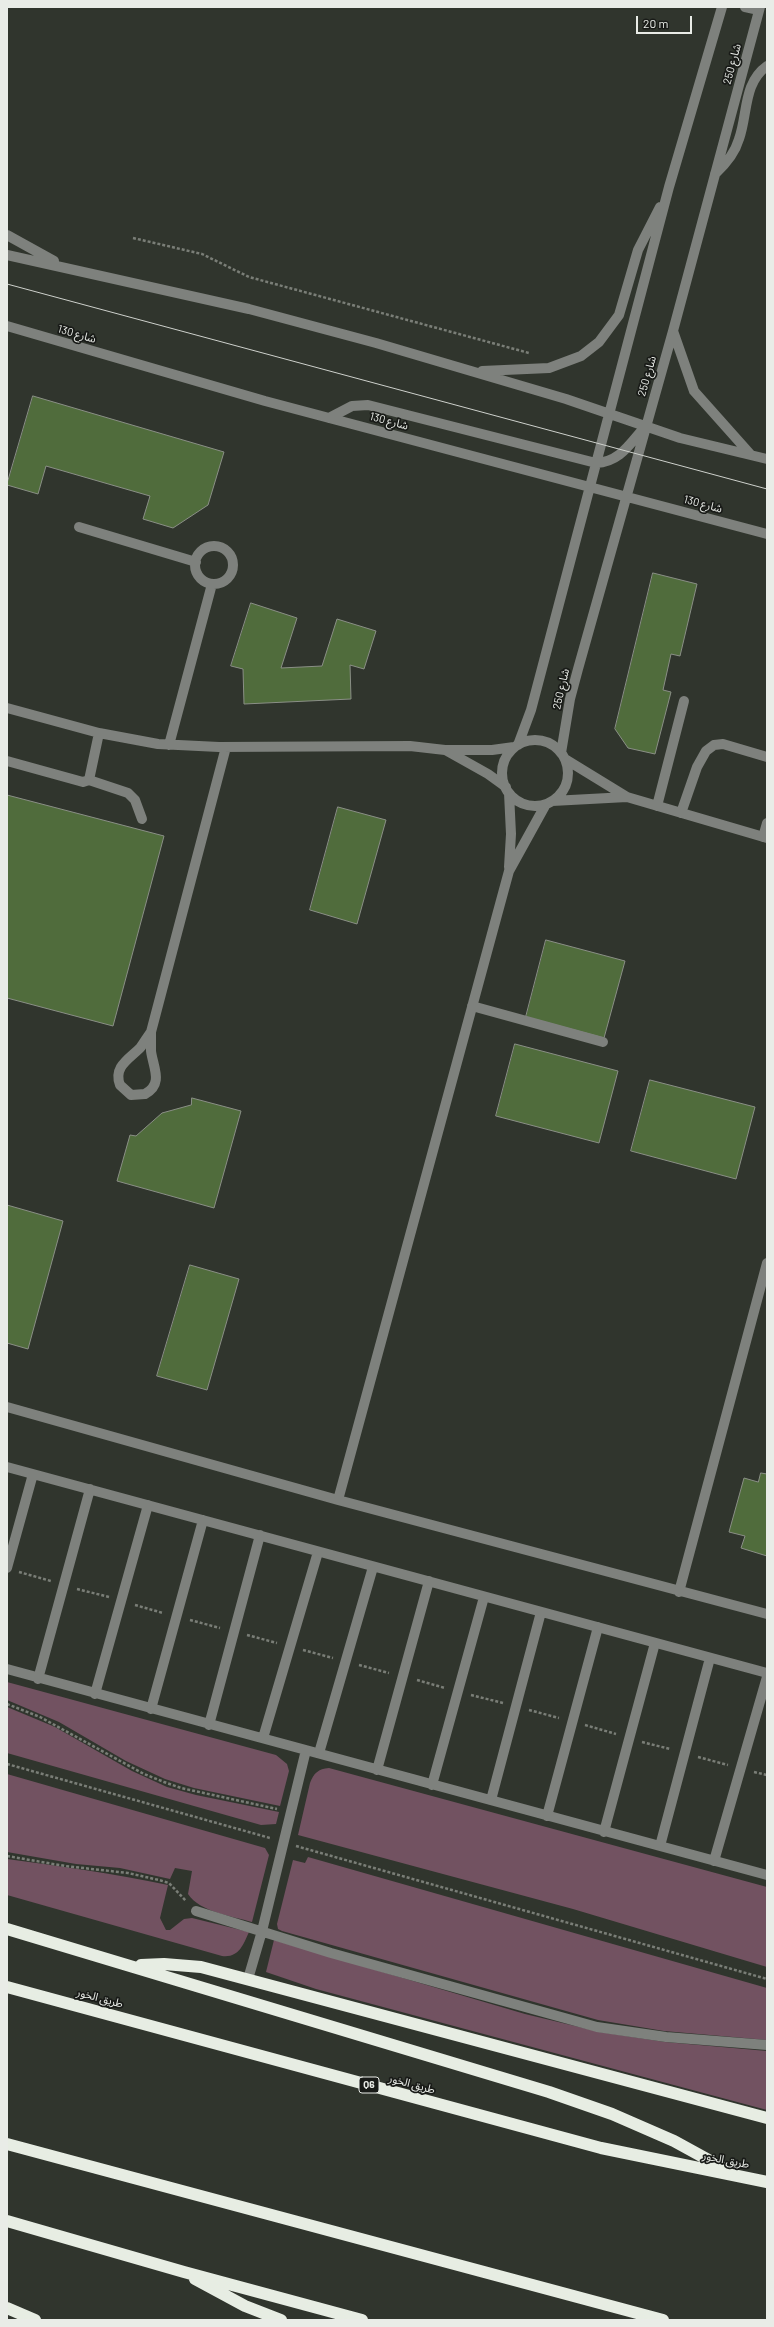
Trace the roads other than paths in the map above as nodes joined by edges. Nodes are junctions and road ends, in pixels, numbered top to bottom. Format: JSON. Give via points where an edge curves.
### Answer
{"nodes":[{"id":1,"x":722,"y":7,"type":"edge"},
{"id":2,"x":745,"y":7,"type":"edge"},
{"id":3,"x":759,"y":9,"type":"edge"},
{"id":4,"x":767,"y":66,"type":"edge"},
{"id":5,"x":715,"y":174,"type":"junction"},
{"id":6,"x":669,"y":187,"type":"junction"},
{"id":7,"x":7,"y":235,"type":"edge"},
{"id":8,"x":7,"y":255,"type":"edge"},
{"id":9,"x":64,"y":267,"type":"junction"},
{"id":10,"x":7,"y":326,"type":"edge"},
{"id":11,"x":673,"y":331,"type":"junction"},
{"id":12,"x":472,"y":371,"type":"junction"},
{"id":13,"x":609,"y":414,"type":"junction"},
{"id":14,"x":329,"y":418,"type":"junction"},
{"id":15,"x":645,"y":426,"type":"junction"},
{"id":16,"x":751,"y":455,"type":"junction"},
{"id":17,"x":767,"y":459,"type":"edge"},
{"id":18,"x":596,"y":463,"type":"junction"},
{"id":19,"x":589,"y":488,"type":"junction"},
{"id":20,"x":626,"y":497,"type":"junction"},
{"id":21,"x":79,"y":527,"type":"dead end"},
{"id":22,"x":767,"y":534,"type":"edge"},
{"id":23,"x":196,"y":562,"type":"junction"},
{"id":24,"x":212,"y":584,"type":"junction"},
{"id":25,"x":684,"y":701,"type":"dead end"},
{"id":26,"x":7,"y":708,"type":"edge"},
{"id":27,"x":99,"y":733,"type":"junction"},
{"id":28,"x":169,"y":745,"type":"junction"},
{"id":29,"x":516,"y":746,"type":"junction"},
{"id":30,"x":226,"y":747,"type":"junction"},
{"id":31,"x":445,"y":750,"type":"junction"},
{"id":32,"x":563,"y":756,"type":"junction"},
{"id":33,"x":767,"y":757,"type":"edge"},
{"id":34,"x":7,"y":761,"type":"edge"},
{"id":35,"x":89,"y":780,"type":"junction"},
{"id":36,"x":507,"y":790,"type":"junction"},
{"id":37,"x":627,"y":797,"type":"junction"},
{"id":38,"x":549,"y":802,"type":"junction"},
{"id":39,"x":657,"y":806,"type":"junction"},
{"id":40,"x":681,"y":813,"type":"junction"},
{"id":41,"x":142,"y":819,"type":"dead end"},
{"id":42,"x":767,"y":823,"type":"edge"},
{"id":43,"x":765,"y":837,"type":"edge"},
{"id":44,"x":509,"y":871,"type":"junction"},
{"id":45,"x":472,"y":1006,"type":"junction"},
{"id":46,"x":151,"y":1032,"type":"junction"},
{"id":47,"x":603,"y":1042,"type":"dead end"},
{"id":48,"x":767,"y":1263,"type":"edge"},
{"id":49,"x":7,"y":1407,"type":"edge"},
{"id":50,"x":7,"y":1467,"type":"edge"},
{"id":51,"x":33,"y":1474,"type":"junction"},
{"id":52,"x":90,"y":1489,"type":"junction"},
{"id":53,"x":338,"y":1500,"type":"junction"},
{"id":54,"x":148,"y":1505,"type":"junction"},
{"id":55,"x":203,"y":1520,"type":"junction"},
{"id":56,"x":260,"y":1535,"type":"junction"},
{"id":57,"x":318,"y":1552,"type":"junction"},
{"id":58,"x":373,"y":1567,"type":"junction"},
{"id":59,"x":11,"y":1570,"type":"edge"},
{"id":60,"x":429,"y":1581,"type":"junction"},
{"id":61,"x":679,"y":1592,"type":"junction"},
{"id":62,"x":484,"y":1597,"type":"junction"},
{"id":63,"x":541,"y":1612,"type":"junction"},
{"id":64,"x":767,"y":1614,"type":"edge"},
{"id":65,"x":598,"y":1627,"type":"junction"},
{"id":66,"x":655,"y":1643,"type":"junction"},
{"id":67,"x":710,"y":1658,"type":"junction"},
{"id":68,"x":7,"y":1670,"type":"edge"},
{"id":69,"x":767,"y":1673,"type":"edge"},
{"id":70,"x":767,"y":1677,"type":"edge"},
{"id":71,"x":38,"y":1678,"type":"junction"},
{"id":72,"x":95,"y":1694,"type":"junction"},
{"id":73,"x":151,"y":1709,"type":"junction"},
{"id":74,"x":209,"y":1725,"type":"junction"},
{"id":75,"x":263,"y":1738,"type":"junction"},
{"id":76,"x":306,"y":1750,"type":"junction"},
{"id":77,"x":319,"y":1754,"type":"junction"},
{"id":78,"x":377,"y":1770,"type":"junction"},
{"id":79,"x":432,"y":1785,"type":"junction"},
{"id":80,"x":491,"y":1800,"type":"junction"},
{"id":81,"x":547,"y":1816,"type":"junction"},
{"id":82,"x":604,"y":1832,"type":"junction"},
{"id":83,"x":660,"y":1846,"type":"junction"},
{"id":84,"x":714,"y":1861,"type":"junction"},
{"id":85,"x":767,"y":1875,"type":"edge"},
{"id":86,"x":196,"y":1912,"type":"road end"},
{"id":87,"x":7,"y":1929,"type":"edge"},
{"id":88,"x":262,"y":1931,"type":"junction"},
{"id":89,"x":132,"y":1965,"type":"junction"},
{"id":90,"x":248,"y":1979,"type":"junction"},
{"id":91,"x":7,"y":1987,"type":"edge"},
{"id":92,"x":767,"y":2045,"type":"edge"},
{"id":93,"x":767,"y":2118,"type":"edge"},
{"id":94,"x":7,"y":2144,"type":"edge"},
{"id":95,"x":733,"y":2174,"type":"junction"},
{"id":96,"x":767,"y":2182,"type":"edge"},
{"id":97,"x":7,"y":2220,"type":"edge"},
{"id":98,"x":184,"y":2272,"type":"junction"},
{"id":99,"x":7,"y":2308,"type":"edge"},
{"id":100,"x":35,"y":2320,"type":"edge"},
{"id":101,"x":281,"y":2320,"type":"edge"},
{"id":102,"x":362,"y":2320,"type":"edge"},
{"id":103,"x":663,"y":2320,"type":"edge"}],
"edges":[{"from":1,"to":6,"type":"street"},
{"from":2,"to":3,"type":"street"},
{"from":3,"to":5,"type":"street","name":"شارع 250"},
{"from":4,"to":5,"type":"street","via":[[751,84],[740,138],[734,152]]},
{"from":5,"to":11,"type":"street","name":"شارع 250"},
{"from":6,"to":12,"type":"street","via":[[638,250],[619,316],[600,342],[577,358],[549,368]]},
{"from":6,"to":13,"type":"street"},
{"from":7,"to":9,"type":"street"},
{"from":8,"to":9,"type":"street"},
{"from":9,"to":12,"type":"street","via":[[249,309]]},
{"from":10,"to":14,"type":"street","name":"شارع 130"},
{"from":11,"to":15,"type":"street","name":"شارع 250"},
{"from":11,"to":16,"type":"street","via":[[694,391]]},
{"from":12,"to":13,"type":"street"},
{"from":13,"to":15,"type":"street"},
{"from":13,"to":18,"type":"street"},
{"from":14,"to":18,"type":"street","via":[[352,406],[368,405]]},
{"from":14,"to":19,"type":"street","name":"شارع 130"},
{"from":15,"to":16,"type":"street","via":[[680,438]]},
{"from":15,"to":18,"type":"street","via":[[613,460]]},
{"from":15,"to":20,"type":"street","name":"شارع 250"},
{"from":16,"to":17,"type":"street"},
{"from":18,"to":19,"type":"street"},
{"from":19,"to":20,"type":"street","name":"شارع 130"},
{"from":19,"to":29,"type":"street","via":[[530,710]]},
{"from":20,"to":22,"type":"street","name":"شارع 130"},
{"from":20,"to":32,"type":"street","name":"شارع 250","via":[[570,699]]},
{"from":21,"to":23,"type":"street"},
{"from":23,"to":24,"type":"street","via":[[199,576]]},
{"from":23,"to":24,"type":"street","via":[[203,550],[210,547],[224,549],[230,554],[233,561],[230,575],[226,580]]},
{"from":24,"to":28,"type":"street"},
{"from":25,"to":39,"type":"street"},
{"from":26,"to":27,"type":"street"},
{"from":27,"to":28,"type":"street"},
{"from":27,"to":35,"type":"street"},
{"from":28,"to":30,"type":"street"},
{"from":29,"to":31,"type":"street","via":[[492,750]]},
{"from":29,"to":32,"type":"street","via":[[530,740],[544,741]]},
{"from":29,"to":36,"type":"street","via":[[508,755],[503,767]]},
{"from":30,"to":31,"type":"street","via":[[410,746]]},
{"from":30,"to":46,"type":"street"},
{"from":31,"to":36,"type":"street","via":[[488,774]]},
{"from":32,"to":37,"type":"street"},
{"from":32,"to":38,"type":"street","via":[[567,779],[562,791]]},
{"from":33,"to":40,"type":"street","via":[[723,744],[714,745],[706,751],[697,767]]},
{"from":34,"to":35,"type":"street","via":[[83,782]]},
{"from":35,"to":41,"type":"street","via":[[128,793],[135,800]]},
{"from":36,"to":38,"type":"street","via":[[526,805]]},
{"from":36,"to":44,"type":"street","via":[[511,834]]},
{"from":37,"to":38,"type":"street"},
{"from":37,"to":39,"type":"street"},
{"from":38,"to":44,"type":"street"},
{"from":39,"to":40,"type":"street"},
{"from":40,"to":43,"type":"street"},
{"from":42,"to":43,"type":"street"},
{"from":44,"to":45,"type":"street"},
{"from":45,"to":47,"type":"street"},
{"from":45,"to":53,"type":"street"},
{"from":46,"to":46,"type":"street","via":[[119,1070],[120,1085],[131,1095],[145,1094],[156,1083]]},
{"from":48,"to":61,"type":"street"},
{"from":49,"to":53,"type":"street"},
{"from":50,"to":51,"type":"street"},
{"from":51,"to":52,"type":"street"},
{"from":51,"to":59,"type":"street"},
{"from":52,"to":54,"type":"street"},
{"from":52,"to":71,"type":"street"},
{"from":53,"to":61,"type":"street"},
{"from":54,"to":55,"type":"street"},
{"from":54,"to":72,"type":"street"},
{"from":55,"to":56,"type":"street"},
{"from":55,"to":73,"type":"street"},
{"from":56,"to":57,"type":"street"},
{"from":56,"to":74,"type":"street"},
{"from":57,"to":58,"type":"street"},
{"from":57,"to":75,"type":"street"},
{"from":58,"to":60,"type":"street"},
{"from":58,"to":77,"type":"street"},
{"from":60,"to":62,"type":"street"},
{"from":60,"to":78,"type":"street"},
{"from":61,"to":64,"type":"street"},
{"from":62,"to":63,"type":"street"},
{"from":62,"to":79,"type":"street"},
{"from":63,"to":65,"type":"street"},
{"from":63,"to":80,"type":"street"},
{"from":65,"to":66,"type":"street"},
{"from":65,"to":81,"type":"street"},
{"from":66,"to":67,"type":"street"},
{"from":66,"to":82,"type":"street"},
{"from":67,"to":69,"type":"street"},
{"from":67,"to":83,"type":"street"},
{"from":68,"to":71,"type":"street"},
{"from":70,"to":84,"type":"street"},
{"from":71,"to":72,"type":"street"},
{"from":72,"to":73,"type":"street"},
{"from":73,"to":74,"type":"street"},
{"from":74,"to":75,"type":"street"},
{"from":75,"to":76,"type":"street"},
{"from":76,"to":77,"type":"street"},
{"from":76,"to":88,"type":"street"},
{"from":77,"to":78,"type":"street"},
{"from":78,"to":79,"type":"street"},
{"from":79,"to":80,"type":"street"},
{"from":80,"to":81,"type":"street"},
{"from":81,"to":82,"type":"street"},
{"from":82,"to":83,"type":"street"},
{"from":83,"to":84,"type":"street"},
{"from":84,"to":85,"type":"street"},
{"from":86,"to":88,"type":"street"},
{"from":87,"to":89,"type":"highway"},
{"from":88,"to":90,"type":"street"},
{"from":88,"to":92,"type":"street","via":[[597,2027],[666,2037]]},
{"from":89,"to":90,"type":"highway","via":[[201,1967]]},
{"from":89,"to":95,"type":"highway","via":[[549,2092],[612,2114],[674,2141]]},
{"from":90,"to":93,"type":"highway"},
{"from":91,"to":95,"type":"highway","name":"طريق الخور","number":"Q6","via":[[601,2148]]},
{"from":94,"to":103,"type":"highway"},
{"from":95,"to":96,"type":"highway","name":"طريق الخور","number":"Q6"},
{"from":97,"to":98,"type":"highway"},
{"from":98,"to":101,"type":"highway","via":[[239,2303]]},
{"from":98,"to":102,"type":"highway"},
{"from":99,"to":100,"type":"highway"}]}
